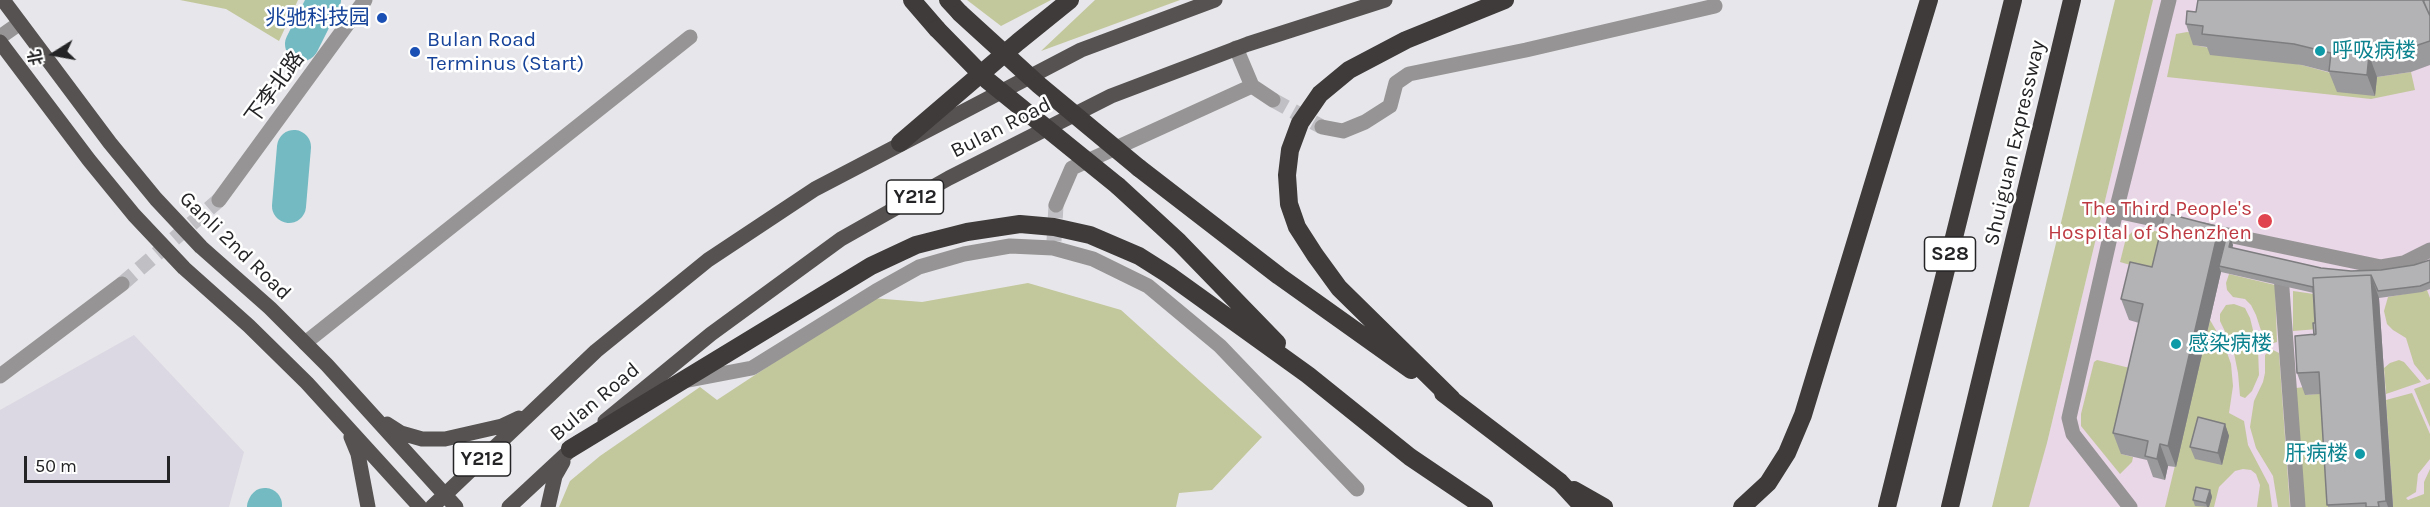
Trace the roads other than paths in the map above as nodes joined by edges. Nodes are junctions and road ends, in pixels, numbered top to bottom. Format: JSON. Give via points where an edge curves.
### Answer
{"nodes":[{"id":1,"x":3,"y":0,"type":"edge"},
{"id":2,"x":365,"y":0,"type":"edge"},
{"id":3,"x":912,"y":0,"type":"edge"},
{"id":4,"x":1071,"y":0,"type":"edge"},
{"id":5,"x":1215,"y":0,"type":"edge"},
{"id":6,"x":1385,"y":0,"type":"edge"},
{"id":7,"x":1505,"y":0,"type":"edge"},
{"id":8,"x":1929,"y":0,"type":"edge"},
{"id":9,"x":2013,"y":0,"type":"edge"},
{"id":10,"x":2072,"y":0,"type":"edge"},
{"id":11,"x":2169,"y":0,"type":"edge"},
{"id":12,"x":954,"y":6,"type":"edge"},
{"id":13,"x":1715,"y":6,"type":"dead end"},
{"id":14,"x":20,"y":23,"type":"junction"},
{"id":15,"x":0,"y":37,"type":"edge"},
{"id":16,"x":690,"y":37,"type":"dead end"},
{"id":17,"x":0,"y":42,"type":"edge"},
{"id":18,"x":1236,"y":48,"type":"junction"},
{"id":19,"x":1252,"y":86,"type":"junction"},
{"id":20,"x":1273,"y":100,"type":"tunnel mouth"},
{"id":21,"x":1322,"y":128,"type":"tunnel mouth"},
{"id":22,"x":900,"y":143,"type":"junction"},
{"id":23,"x":219,"y":200,"type":"tunnel mouth"},
{"id":24,"x":1056,"y":205,"type":"tunnel mouth"},
{"id":25,"x":2116,"y":211,"type":"junction"},
{"id":26,"x":2287,"y":249,"type":"junction"},
{"id":27,"x":2425,"y":252,"type":"edge"},
{"id":28,"x":2426,"y":272,"type":"edge"},
{"id":29,"x":122,"y":284,"type":"tunnel mouth"},
{"id":30,"x":305,"y":343,"type":"junction"},
{"id":31,"x":1308,"y":375,"type":"junction"},
{"id":32,"x":0,"y":376,"type":"edge"},
{"id":33,"x":683,"y":381,"type":"junction"},
{"id":34,"x":1452,"y":399,"type":"junction"},
{"id":35,"x":532,"y":411,"type":"junction"},
{"id":36,"x":373,"y":416,"type":"junction"},
{"id":37,"x":345,"y":424,"type":"junction"},
{"id":38,"x":570,"y":449,"type":"junction"},
{"id":39,"x":1560,"y":482,"type":"junction"},
{"id":40,"x":1357,"y":489,"type":"dead end"},
{"id":41,"x":445,"y":494,"type":"junction"},
{"id":42,"x":368,"y":507,"type":"edge"},
{"id":43,"x":420,"y":507,"type":"edge"},
{"id":44,"x":432,"y":507,"type":"edge"},
{"id":45,"x":456,"y":507,"type":"edge"},
{"id":46,"x":509,"y":507,"type":"edge"},
{"id":47,"x":548,"y":507,"type":"edge"},
{"id":48,"x":1484,"y":507,"type":"edge"},
{"id":49,"x":1583,"y":507,"type":"edge"},
{"id":50,"x":1604,"y":507,"type":"edge"},
{"id":51,"x":1742,"y":507,"type":"edge"},
{"id":52,"x":1887,"y":507,"type":"edge"},
{"id":53,"x":1950,"y":507,"type":"edge"},
{"id":54,"x":2130,"y":507,"type":"edge"},
{"id":55,"x":2298,"y":507,"type":"edge"}],
"edges":[{"from":1,"to":14,"type":"main road","name":"Ganli 2nd Road"},
{"from":2,"to":23,"type":"street","name":"下李北路"},
{"from":3,"to":31,"type":"highway","bridge":true,"via":[[987,80],[1119,186],[1179,242]]},
{"from":4,"to":22,"type":"highway"},
{"from":5,"to":22,"type":"main road","name":"Bulan Road","number":"Y212","via":[[1081,50]]},
{"from":6,"to":18,"type":"main road","name":"Bulan Road","number":"Y212"},
{"from":7,"to":34,"type":"highway","via":[[1407,40],[1349,70],[1320,94],[1300,123],[1290,150],[1289,204],[1315,255],[1339,288]]},
{"from":8,"to":51,"type":"highway","via":[[1803,415],[1768,483]]},
{"from":9,"to":52,"type":"highway","name":"Shuiguan Expressway","number":"S28"},
{"from":10,"to":53,"type":"highway","name":"Shuiguan Expressway"},
{"from":11,"to":25,"type":"street"},
{"from":12,"to":34,"type":"highway","bridge":true,"via":[[1039,85],[1139,168],[1288,282]]},
{"from":13,"to":21,"type":"street","via":[[1409,74],[1396,83],[1390,106],[1365,122],[1343,130]]},
{"from":14,"to":15,"type":"street"},
{"from":14,"to":30,"type":"main road","name":"Ganli 2nd Road","via":[[156,199],[201,247]]},
{"from":16,"to":30,"type":"street"},
{"from":17,"to":37,"type":"main road","via":[[134,215]]},
{"from":18,"to":19,"type":"street"},
{"from":18,"to":38,"type":"main road","name":"Bulan Road","number":"Y212","via":[[1111,96],[841,239],[711,334]]},
{"from":19,"to":20,"type":"street"},
{"from":19,"to":24,"type":"street","via":[[1072,168]]},
{"from":22,"to":35,"type":"main road","name":"Bulan Road","number":"Y212","via":[[815,189],[708,260],[596,351]]},
{"from":25,"to":26,"type":"street"},
{"from":25,"to":54,"type":"street","via":[[2069,418],[2073,434]]},
{"from":26,"to":27,"type":"street","via":[[2381,267],[2404,263]]},
{"from":26,"to":55,"type":"street","via":[[2281,275]]},
{"from":27,"to":28,"type":"street"},
{"from":29,"to":32,"type":"street"},
{"from":30,"to":36,"type":"main road","name":"Ganli 2nd Road"},
{"from":31,"to":33,"type":"highway","via":[[1169,275],[1125,249],[1090,235],[1020,224],[967,232],[898,253]]},
{"from":31,"to":48,"type":"highway","via":[[1410,457]]},
{"from":33,"to":38,"type":"highway"},
{"from":33,"to":40,"type":"street","via":[[752,368],[919,267],[1010,246],[1053,244],[1148,286],[1220,346]]},
{"from":34,"to":39,"type":"highway"},
{"from":35,"to":36,"type":"main road","via":[[502,426],[445,439],[401,433]]},
{"from":35,"to":41,"type":"main road","name":"Bulan Road","number":"Y212"},
{"from":36,"to":41,"type":"main road","name":"Ganli 2nd Road"},
{"from":37,"to":42,"type":"main road","via":[[358,454]]},
{"from":37,"to":43,"type":"main road"},
{"from":38,"to":46,"type":"main road","name":"Bulan Road","number":"Y212"},
{"from":38,"to":47,"type":"main road","via":[[555,476]]},
{"from":39,"to":49,"type":"highway"},
{"from":39,"to":50,"type":"highway"},
{"from":41,"to":44,"type":"main road","name":"Bulan Road","number":"Y212"},
{"from":41,"to":45,"type":"main road","name":"Ganli 2nd Road"}]}
